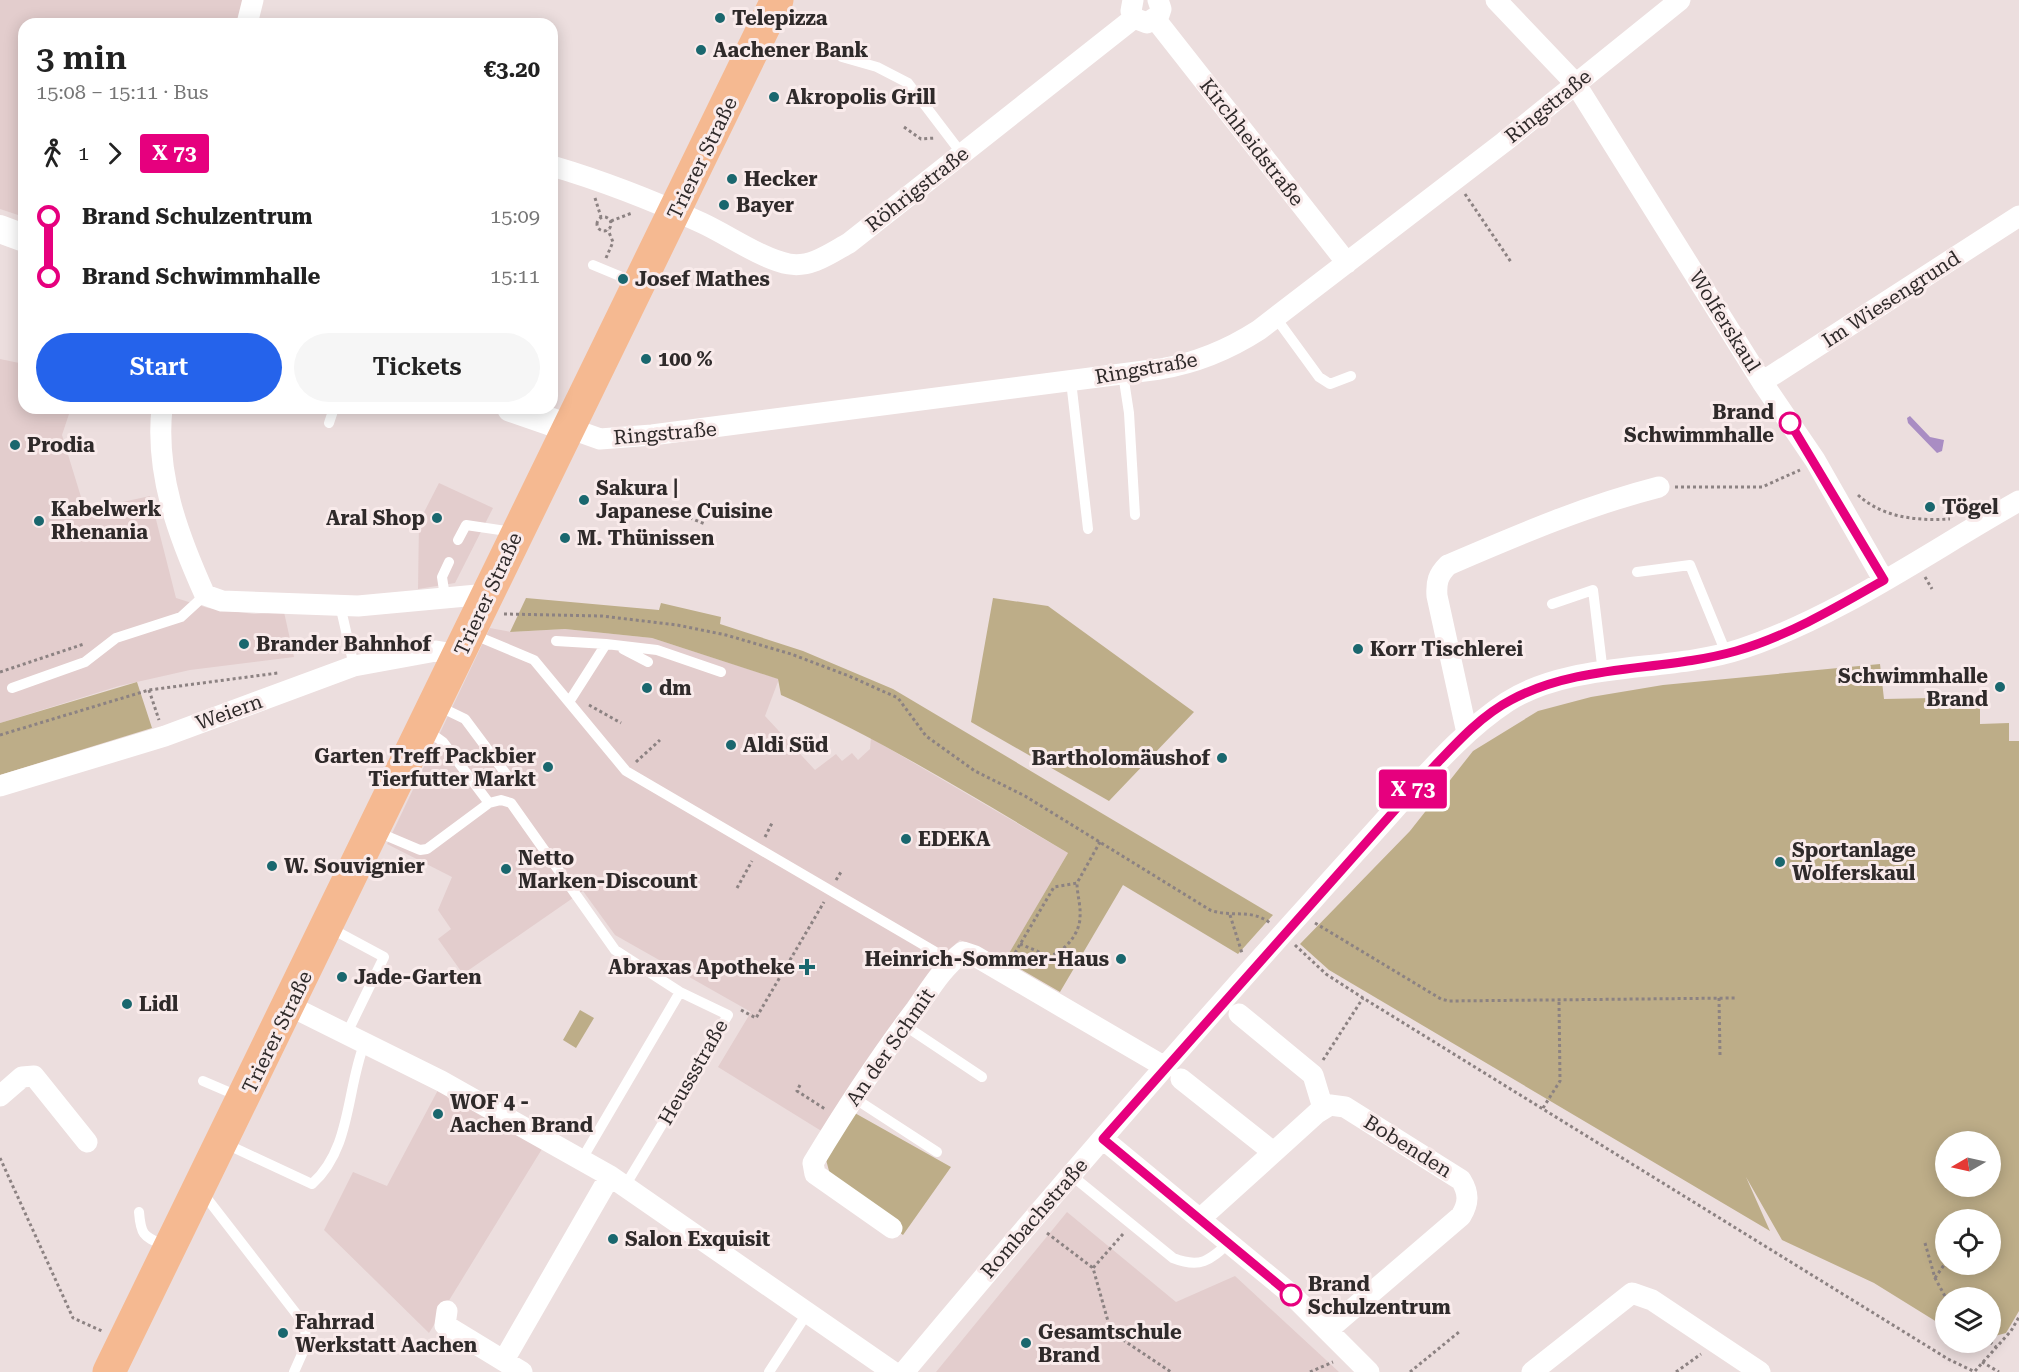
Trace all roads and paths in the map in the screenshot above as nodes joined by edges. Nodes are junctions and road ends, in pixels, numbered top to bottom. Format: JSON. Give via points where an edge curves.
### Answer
{"nodes":[{"id":1,"x":253,"y":0,"type":"edge"},
{"id":2,"x":777,"y":0,"type":"edge"},
{"id":3,"x":1496,"y":0,"type":"edge"},
{"id":4,"x":1680,"y":0,"type":"edge"},
{"id":5,"x":1133,"y":9,"type":"edge"},
{"id":6,"x":1157,"y":10,"type":"edge"},
{"id":7,"x":249,"y":18,"type":"edge"},
{"id":8,"x":842,"y":57,"type":"dead end"},
{"id":9,"x":1575,"y":83,"type":"junction"},
{"id":10,"x":904,"y":128,"type":"dead end"},
{"id":11,"x":936,"y":137,"type":"dead end"},
{"id":12,"x":962,"y":154,"type":"junction"},
{"id":13,"x":558,"y":168,"type":"edge"},
{"id":14,"x":1455,"y":180,"type":"junction"},
{"id":15,"x":676,"y":212,"type":"junction"},
{"id":16,"x":2019,"y":216,"type":"edge"},
{"id":17,"x":0,"y":229,"type":"edge"},
{"id":18,"x":608,"y":230,"type":"junction"},
{"id":19,"x":18,"y":236,"type":"edge"},
{"id":20,"x":606,"y":259,"type":"dead end"},
{"id":21,"x":1511,"y":262,"type":"dead end"},
{"id":22,"x":1347,"y":263,"type":"junction"},
{"id":23,"x":594,"y":265,"type":"dead end"},
{"id":24,"x":640,"y":285,"type":"junction"},
{"id":25,"x":1276,"y":318,"type":"junction"},
{"id":26,"x":1123,"y":374,"type":"junction"},
{"id":27,"x":1351,"y":376,"type":"dead end"},
{"id":28,"x":1071,"y":381,"type":"junction"},
{"id":29,"x":1762,"y":382,"type":"junction"},
{"id":30,"x":161,"y":414,"type":"edge"},
{"id":31,"x":332,"y":414,"type":"edge"},
{"id":32,"x":528,"y":414,"type":"edge"},
{"id":33,"x":329,"y":423,"type":"dead end"},
{"id":34,"x":569,"y":428,"type":"junction"},
{"id":35,"x":1815,"y":460,"type":"junction"},
{"id":36,"x":1659,"y":487,"type":"joint"},
{"id":37,"x":1852,"y":490,"type":"dead end"},
{"id":38,"x":2019,"y":501,"type":"edge"},
{"id":39,"x":673,"y":511,"type":"dead end"},
{"id":40,"x":1135,"y":515,"type":"dead end"},
{"id":41,"x":1959,"y":516,"type":"dead end"},
{"id":42,"x":705,"y":524,"type":"dead end"},
{"id":43,"x":1088,"y":529,"type":"dead end"},
{"id":44,"x":516,"y":533,"type":"junction"},
{"id":45,"x":459,"y":540,"type":"dead end"},
{"id":46,"x":449,"y":562,"type":"dead end"},
{"id":47,"x":1637,"y":572,"type":"dead end"},
{"id":48,"x":1884,"y":580,"type":"junction"},
{"id":49,"x":206,"y":595,"type":"junction"},
{"id":50,"x":445,"y":597,"type":"junction"},
{"id":51,"x":1552,"y":604,"type":"dead end"},
{"id":52,"x":340,"y":605,"type":"junction"},
{"id":53,"x":474,"y":624,"type":"junction"},
{"id":54,"x":556,"y":640,"type":"dead end"},
{"id":55,"x":610,"y":644,"type":"junction"},
{"id":56,"x":1726,"y":653,"type":"junction"},
{"id":57,"x":648,"y":662,"type":"dead end"},
{"id":58,"x":354,"y":666,"type":"junction"},
{"id":59,"x":283,"y":672,"type":"dead end"},
{"id":60,"x":722,"y":672,"type":"dead end"},
{"id":61,"x":1604,"y":673,"type":"junction"},
{"id":62,"x":12,"y":688,"type":"dead end"},
{"id":63,"x":149,"y":690,"type":"junction"},
{"id":64,"x":569,"y":702,"type":"junction"},
{"id":65,"x":430,"y":716,"type":"junction"},
{"id":66,"x":621,"y":723,"type":"dead end"},
{"id":67,"x":1467,"y":733,"type":"junction"},
{"id":68,"x":0,"y":735,"type":"edge"},
{"id":69,"x":165,"y":736,"type":"junction"},
{"id":70,"x":660,"y":740,"type":"dead end"},
{"id":71,"x":626,"y":771,"type":"junction"},
{"id":72,"x":509,"y":778,"type":"dead end"},
{"id":73,"x":0,"y":786,"type":"edge"},
{"id":74,"x":489,"y":803,"type":"junction"},
{"id":75,"x":374,"y":831,"type":"junction"},
{"id":76,"x":1100,"y":842,"type":"junction"},
{"id":77,"x":1077,"y":883,"type":"junction"},
{"id":78,"x":1300,"y":914,"type":"junction"},
{"id":79,"x":1230,"y":915,"type":"junction"},
{"id":80,"x":327,"y":926,"type":"junction"},
{"id":81,"x":807,"y":932,"type":"dead end"},
{"id":82,"x":1282,"y":934,"type":"junction"},
{"id":83,"x":1020,"y":944,"type":"junction"},
{"id":84,"x":951,"y":961,"type":"junction"},
{"id":85,"x":1256,"y":964,"type":"junction"},
{"id":86,"x":1004,"y":972,"type":"junction"},
{"id":87,"x":680,"y":992,"type":"junction"},
{"id":88,"x":1363,"y":998,"type":"junction"},
{"id":89,"x":1719,"y":998,"type":"junction"},
{"id":90,"x":1737,"y":998,"type":"dead end"},
{"id":91,"x":1559,"y":1001,"type":"junction"},
{"id":92,"x":290,"y":1006,"type":"junction"},
{"id":93,"x":1239,"y":1014,"type":"dead end"},
{"id":94,"x":728,"y":1015,"type":"junction"},
{"id":95,"x":904,"y":1024,"type":"junction"},
{"id":96,"x":356,"y":1038,"type":"junction"},
{"id":97,"x":1720,"y":1055,"type":"dead end"},
{"id":98,"x":1173,"y":1073,"type":"junction"},
{"id":99,"x":1313,"y":1075,"type":"junction"},
{"id":100,"x":982,"y":1077,"type":"dead end"},
{"id":101,"x":203,"y":1081,"type":"dead end"},
{"id":102,"x":800,"y":1085,"type":"dead end"},
{"id":103,"x":0,"y":1096,"type":"edge"},
{"id":104,"x":854,"y":1098,"type":"junction"},
{"id":105,"x":244,"y":1099,"type":"junction"},
{"id":106,"x":1323,"y":1108,"type":"junction"},
{"id":107,"x":1543,"y":1108,"type":"junction"},
{"id":108,"x":840,"y":1118,"type":"junction"},
{"id":109,"x":1103,"y":1139,"type":"junction"},
{"id":110,"x":87,"y":1142,"type":"dead end"},
{"id":111,"x":222,"y":1143,"type":"junction"},
{"id":112,"x":937,"y":1152,"type":"dead end"},
{"id":113,"x":1273,"y":1152,"type":"junction"},
{"id":114,"x":0,"y":1158,"type":"edge"},
{"id":115,"x":582,"y":1159,"type":"junction"},
{"id":116,"x":1071,"y":1175,"type":"junction"},
{"id":117,"x":618,"y":1181,"type":"junction"},
{"id":118,"x":200,"y":1189,"type":"junction"},
{"id":119,"x":139,"y":1212,"type":"dead end"},
{"id":120,"x":1201,"y":1218,"type":"junction"},
{"id":121,"x":1030,"y":1221,"type":"junction"},
{"id":122,"x":1131,"y":1224,"type":"junction"},
{"id":123,"x":892,"y":1228,"type":"dead end"},
{"id":124,"x":1230,"y":1242,"type":"junction"},
{"id":125,"x":1925,"y":1243,"type":"dead end"},
{"id":126,"x":170,"y":1249,"type":"junction"},
{"id":127,"x":1093,"y":1268,"type":"junction"},
{"id":128,"x":1937,"y":1275,"type":"edge"},
{"id":129,"x":1935,"y":1278,"type":"junction"},
{"id":130,"x":1940,"y":1287,"type":"edge"},
{"id":131,"x":447,"y":1311,"type":"dead end"},
{"id":132,"x":808,"y":1311,"type":"junction"},
{"id":133,"x":2019,"y":1317,"type":"edge"},
{"id":134,"x":1328,"y":1330,"type":"junction"},
{"id":135,"x":1459,"y":1332,"type":"dead end"},
{"id":136,"x":124,"y":1341,"type":"junction"},
{"id":137,"x":1717,"y":1342,"type":"junction"},
{"id":138,"x":2001,"y":1342,"type":"edge"},
{"id":139,"x":1351,"y":1353,"type":"junction"},
{"id":140,"x":1990,"y":1353,"type":"edge"},
{"id":141,"x":504,"y":1360,"type":"junction"},
{"id":142,"x":1982,"y":1362,"type":"junction"},
{"id":143,"x":109,"y":1372,"type":"edge"},
{"id":144,"x":294,"y":1372,"type":"edge"},
{"id":145,"x":522,"y":1372,"type":"edge"},
{"id":146,"x":769,"y":1372,"type":"edge"},
{"id":147,"x":892,"y":1372,"type":"edge"},
{"id":148,"x":904,"y":1372,"type":"edge"},
{"id":149,"x":1171,"y":1372,"type":"edge"},
{"id":150,"x":1310,"y":1372,"type":"edge"},
{"id":151,"x":1369,"y":1372,"type":"edge"},
{"id":152,"x":1410,"y":1372,"type":"edge"},
{"id":153,"x":1532,"y":1372,"type":"edge"},
{"id":154,"x":1676,"y":1372,"type":"edge"},
{"id":155,"x":1760,"y":1372,"type":"edge"},
{"id":156,"x":1975,"y":1372,"type":"edge"},
{"id":157,"x":1999,"y":1372,"type":"edge"}],
"edges":[{"from":1,"to":7,"type":"street"},
{"from":2,"to":15,"type":"main road","name":"Trierer Straße"},
{"from":3,"to":9,"type":"street","name":"Wolferskaul"},
{"from":4,"to":9,"type":"street","name":"Ringstraße"},
{"from":5,"to":6,"type":"street","name":"Kirchheidstraße","via":[[1147,23]]},
{"from":5,"to":12,"type":"street","name":"Röhrigstraße"},
{"from":6,"to":22,"type":"street","name":"Kirchheidstraße"},
{"from":8,"to":12,"type":"lane","via":[[877,67],[908,83]]},
{"from":9,"to":14,"type":"street","name":"Ringstraße"},
{"from":9,"to":29,"type":"street","name":"Wolferskaul"},
{"from":10,"to":11,"type":"path","via":[[921,139],[929,141]]},
{"from":12,"to":15,"type":"street","name":"Röhrigstraße","via":[[849,243],[804,264],[772,258]]},
{"from":13,"to":15,"type":"street","name":"Röhrigstraße"},
{"from":14,"to":21,"type":"path"},
{"from":14,"to":22,"type":"street","name":"Ringstraße"},
{"from":15,"to":24,"type":"main road","name":"Trierer Straße"},
{"from":16,"to":29,"type":"street","name":"Im Wiesengrund"},
{"from":17,"to":19,"type":"street"},
{"from":18,"to":18,"type":"path","via":[[610,219],[601,217],[598,227]]},
{"from":18,"to":20,"type":"path","via":[[613,242]]},
{"from":22,"to":25,"type":"street","name":"Ringstraße"},
{"from":23,"to":24,"type":"lane"},
{"from":24,"to":34,"type":"main road","name":"Trierer Straße"},
{"from":25,"to":26,"type":"street","name":"Ringstraße","via":[[1229,349],[1202,360]]},
{"from":25,"to":27,"type":"lane","via":[[1319,377],[1330,384]]},
{"from":26,"to":28,"type":"street","name":"Ringstraße"},
{"from":26,"to":40,"type":"lane"},
{"from":28,"to":34,"type":"street","name":"Ringstraße","via":[[652,435],[600,439]]},
{"from":28,"to":43,"type":"lane"},
{"from":29,"to":35,"type":"street","name":"Wolferskaul"},
{"from":30,"to":49,"type":"street","via":[[159,437],[165,485],[188,558]]},
{"from":31,"to":33,"type":"lane"},
{"from":32,"to":34,"type":"street"},
{"from":34,"to":44,"type":"main road","name":"Trierer Straße"},
{"from":35,"to":36,"type":"path","via":[[1770,486]]},
{"from":35,"to":48,"type":"street","name":"Wolferskaul"},
{"from":36,"to":67,"type":"street","via":[[1549,522],[1448,565],[1440,574],[1437,596]]},
{"from":37,"to":41,"type":"path","via":[[1892,515],[1922,521]]},
{"from":38,"to":48,"type":"street"},
{"from":39,"to":42,"type":"path"},
{"from":44,"to":45,"type":"lane","via":[[466,525]]},
{"from":44,"to":53,"type":"main road","name":"Trierer Straße"},
{"from":46,"to":50,"type":"lane","via":[[442,577]]},
{"from":47,"to":56,"type":"lane","via":[[1690,565]]},
{"from":48,"to":56,"type":"street","name":"Rombachstraße","via":[[1779,636]]},
{"from":49,"to":52,"type":"street","via":[[222,601]]},
{"from":49,"to":62,"type":"lane","via":[[181,617],[116,638],[85,663]]},
{"from":50,"to":52,"type":"street"},
{"from":50,"to":53,"type":"street"},
{"from":51,"to":61,"type":"lane","via":[[1593,590]]},
{"from":52,"to":58,"type":"lane"},
{"from":53,"to":58,"type":"street","name":"Weiern","via":[[436,651]]},
{"from":53,"to":64,"type":"lane","via":[[534,660]]},
{"from":53,"to":65,"type":"main road","name":"Trierer Straße"},
{"from":53,"to":76,"type":"path","via":[[602,616],[726,635],[815,662],[898,698],[926,736],[975,771]]},
{"from":54,"to":55,"type":"lane"},
{"from":55,"to":57,"type":"lane"},
{"from":55,"to":60,"type":"lane","via":[[657,650]]},
{"from":55,"to":64,"type":"lane"},
{"from":56,"to":61,"type":"street","name":"Rombachstraße"},
{"from":58,"to":69,"type":"street","name":"Weiern"},
{"from":59,"to":63,"type":"path"},
{"from":61,"to":67,"type":"street","name":"Rombachstraße","via":[[1529,691],[1508,701]]},
{"from":63,"to":68,"type":"path"},
{"from":63,"to":69,"type":"path"},
{"from":64,"to":66,"type":"path","via":[[584,702]]},
{"from":64,"to":71,"type":"lane"},
{"from":65,"to":72,"type":"lane","via":[[465,719]]},
{"from":65,"to":74,"type":"lane","via":[[443,741]]},
{"from":65,"to":75,"type":"main road","name":"Trierer Straße"},
{"from":67,"to":78,"type":"street","name":"Rombachstraße"},
{"from":69,"to":73,"type":"street","name":"Weiern"},
{"from":70,"to":71,"type":"path"},
{"from":71,"to":84,"type":"lane"},
{"from":74,"to":75,"type":"lane","via":[[427,849],[420,850]]},
{"from":74,"to":87,"type":"lane","name":"Heussstraße","via":[[501,800],[511,804],[615,950]]},
{"from":75,"to":80,"type":"main road","name":"Trierer Straße"},
{"from":76,"to":77,"type":"path"},
{"from":76,"to":79,"type":"path","via":[[1210,909]]},
{"from":77,"to":83,"type":"path","via":[[1054,887]]},
{"from":77,"to":83,"type":"path","via":[[1080,916],[1067,946],[1049,956]]},
{"from":78,"to":82,"type":"street","name":"Rombachstraße"},
{"from":78,"to":91,"type":"path","via":[[1440,999]]},
{"from":79,"to":82,"type":"path","via":[[1260,915]]},
{"from":79,"to":85,"type":"path","via":[[1242,952]]},
{"from":80,"to":92,"type":"main road","name":"Trierer Straße"},
{"from":80,"to":96,"type":"lane","via":[[384,957]]},
{"from":81,"to":94,"type":"path","via":[[756,1018],[740,1010]]},
{"from":82,"to":85,"type":"street","name":"Rombachstraße"},
{"from":82,"to":88,"type":"path","via":[[1326,974]]},
{"from":83,"to":86,"type":"path"},
{"from":84,"to":86,"type":"street","via":[[963,952]]},
{"from":84,"to":95,"type":"street","name":"An der Schmit"},
{"from":85,"to":98,"type":"street","name":"Rombachstraße"},
{"from":86,"to":98,"type":"street"},
{"from":87,"to":94,"type":"lane","name":"Heussstraße"},
{"from":87,"to":115,"type":"lane"},
{"from":88,"to":99,"type":"path"},
{"from":88,"to":107,"type":"path"},
{"from":89,"to":90,"type":"path"},
{"from":89,"to":91,"type":"path"},
{"from":89,"to":97,"type":"path"},
{"from":91,"to":107,"type":"path","via":[[1560,1081]]},
{"from":92,"to":96,"type":"street"},
{"from":92,"to":105,"type":"main road","name":"Trierer Straße"},
{"from":93,"to":99,"type":"street"},
{"from":94,"to":117,"type":"lane","name":"Heussstraße"},
{"from":95,"to":100,"type":"lane"},
{"from":95,"to":104,"type":"street","name":"An der Schmit"},
{"from":96,"to":111,"type":"lane","via":[[356,1065],[341,1140],[326,1172],[312,1184]]},
{"from":96,"to":115,"type":"street"},
{"from":98,"to":109,"type":"street","name":"Rombachstraße"},
{"from":98,"to":113,"type":"street"},
{"from":99,"to":106,"type":"street"},
{"from":101,"to":105,"type":"lane"},
{"from":102,"to":108,"type":"path","via":[[797,1091]]},
{"from":103,"to":110,"type":"street","via":[[22,1077],[34,1076]]},
{"from":104,"to":108,"type":"street","name":"An der Schmit"},
{"from":104,"to":112,"type":"lane"},
{"from":105,"to":111,"type":"main road","name":"Trierer Straße"},
{"from":106,"to":113,"type":"street"},
{"from":106,"to":134,"type":"street","name":"Bobenden","via":[[1345,1107],[1454,1174],[1466,1188],[1468,1200],[1461,1216]]},
{"from":107,"to":156,"type":"path"},
{"from":108,"to":123,"type":"street","name":"An der Schmit","via":[[813,1163],[815,1174]]},
{"from":109,"to":116,"type":"street","name":"Rombachstraße"},
{"from":109,"to":120,"type":"street"},
{"from":111,"to":118,"type":"main road","name":"Trierer Straße"},
{"from":113,"to":120,"type":"street"},
{"from":114,"to":136,"type":"path","via":[[73,1318]]},
{"from":115,"to":117,"type":"street"},
{"from":116,"to":121,"type":"street","name":"Rombachstraße"},
{"from":116,"to":122,"type":"lane"},
{"from":117,"to":132,"type":"street"},
{"from":117,"to":141,"type":"street"},
{"from":118,"to":126,"type":"main road","name":"Trierer Straße"},
{"from":118,"to":144,"type":"lane","via":[[305,1325],[306,1346]]},
{"from":119,"to":126,"type":"lane","via":[[144,1236]]},
{"from":120,"to":124,"type":"street"},
{"from":121,"to":127,"type":"path"},
{"from":121,"to":148,"type":"street","name":"Rombachstraße"},
{"from":122,"to":124,"type":"lane","via":[[1185,1263],[1211,1259]]},
{"from":122,"to":127,"type":"path"},
{"from":124,"to":134,"type":"street"},
{"from":125,"to":129,"type":"path"},
{"from":126,"to":136,"type":"main road","name":"Trierer Straße"},
{"from":127,"to":149,"type":"path","via":[[1111,1332]]},
{"from":128,"to":129,"type":"path"},
{"from":129,"to":130,"type":"path"},
{"from":131,"to":141,"type":"street","via":[[445,1325]]},
{"from":132,"to":146,"type":"lane"},
{"from":132,"to":147,"type":"street"},
{"from":133,"to":138,"type":"path"},
{"from":134,"to":139,"type":"street"},
{"from":135,"to":152,"type":"path"},
{"from":136,"to":143,"type":"main road","name":"Trierer Straße"},
{"from":137,"to":153,"type":"street","via":[[1652,1300],[1632,1293]]},
{"from":137,"to":154,"type":"path"},
{"from":137,"to":155,"type":"street"},
{"from":139,"to":150,"type":"path"},
{"from":139,"to":151,"type":"street"},
{"from":140,"to":142,"type":"path"},
{"from":141,"to":145,"type":"street"},
{"from":142,"to":156,"type":"path"},
{"from":142,"to":157,"type":"path"}]}
